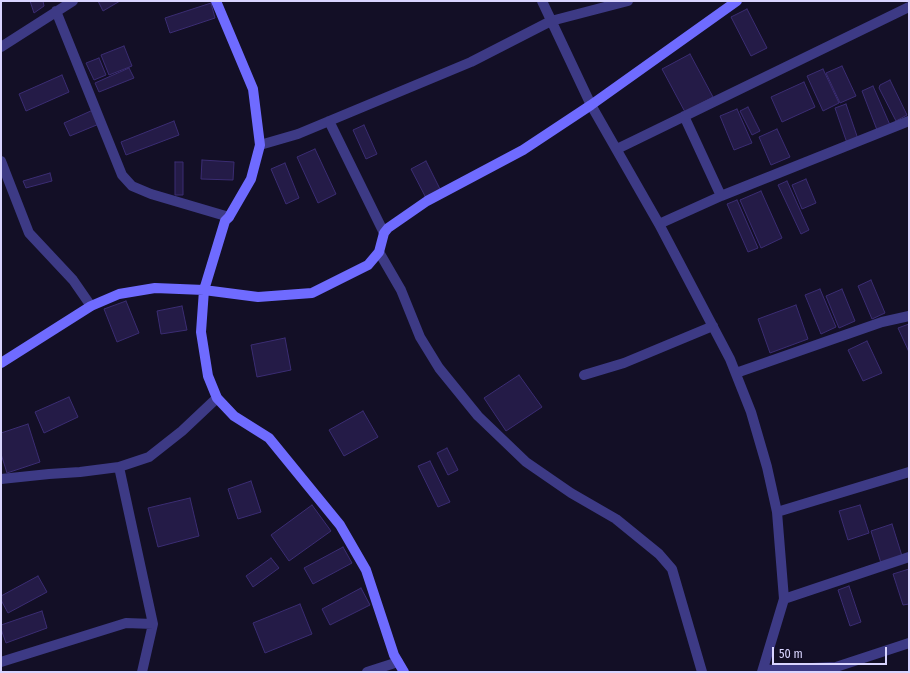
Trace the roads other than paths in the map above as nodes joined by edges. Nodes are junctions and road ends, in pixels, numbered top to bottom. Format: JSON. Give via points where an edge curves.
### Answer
{"nodes":[{"id":1,"x":73,"y":1,"type":"edge"},
{"id":2,"x":216,"y":1,"type":"edge"},
{"id":3,"x":542,"y":1,"type":"edge"},
{"id":4,"x":628,"y":1,"type":"edge"},
{"id":5,"x":737,"y":1,"type":"edge"},
{"id":6,"x":909,"y":7,"type":"edge"},
{"id":7,"x":56,"y":11,"type":"junction"},
{"id":8,"x":551,"y":21,"type":"junction"},
{"id":9,"x":1,"y":47,"type":"edge"},
{"id":10,"x":591,"y":105,"type":"junction"},
{"id":11,"x":684,"y":116,"type":"junction"},
{"id":12,"x":328,"y":121,"type":"junction"},
{"id":13,"x":909,"y":121,"type":"edge"},
{"id":14,"x":260,"y":145,"type":"junction"},
{"id":15,"x":617,"y":149,"type":"junction"},
{"id":16,"x":1,"y":161,"type":"edge"},
{"id":17,"x":721,"y":196,"type":"junction"},
{"id":18,"x":229,"y":217,"type":"junction"},
{"id":19,"x":659,"y":224,"type":"junction"},
{"id":20,"x":384,"y":233,"type":"junction"},
{"id":21,"x":379,"y":252,"type":"junction"},
{"id":22,"x":204,"y":290,"type":"junction"},
{"id":23,"x":91,"y":306,"type":"junction"},
{"id":24,"x":909,"y":316,"type":"edge"},
{"id":25,"x":713,"y":326,"type":"junction"},
{"id":26,"x":1,"y":363,"type":"edge"},
{"id":27,"x":736,"y":373,"type":"junction"},
{"id":28,"x":584,"y":375,"type":"dead end"},
{"id":29,"x":217,"y":398,"type":"junction"},
{"id":30,"x":119,"y":467,"type":"junction"},
{"id":31,"x":909,"y":472,"type":"edge"},
{"id":32,"x":1,"y":479,"type":"edge"},
{"id":33,"x":777,"y":512,"type":"junction"},
{"id":34,"x":909,"y":557,"type":"edge"},
{"id":35,"x":784,"y":599,"type":"junction"},
{"id":36,"x":153,"y":624,"type":"junction"},
{"id":37,"x":909,"y":644,"type":"edge"},
{"id":38,"x":1,"y":662,"type":"edge"},
{"id":39,"x":398,"y":662,"type":"junction"},
{"id":40,"x":763,"y":671,"type":"edge"},
{"id":41,"x":142,"y":672,"type":"edge"},
{"id":42,"x":367,"y":672,"type":"edge"},
{"id":43,"x":404,"y":672,"type":"edge"},
{"id":44,"x":702,"y":672,"type":"edge"}],
"edges":[{"from":1,"to":7,"type":"street"},
{"from":2,"to":14,"type":"main road","via":[[253,89]]},
{"from":3,"to":8,"type":"street"},
{"from":4,"to":8,"type":"street"},
{"from":5,"to":10,"type":"main road"},
{"from":6,"to":11,"type":"street"},
{"from":7,"to":9,"type":"street"},
{"from":7,"to":18,"type":"street","via":[[122,175],[132,186],[151,194]]},
{"from":8,"to":10,"type":"street"},
{"from":8,"to":12,"type":"street","via":[[471,62]]},
{"from":10,"to":15,"type":"street"},
{"from":10,"to":20,"type":"main road","via":[[523,150],[427,201]]},
{"from":11,"to":15,"type":"street"},
{"from":11,"to":17,"type":"street"},
{"from":12,"to":14,"type":"street","via":[[298,134]]},
{"from":12,"to":20,"type":"street"},
{"from":13,"to":17,"type":"street"},
{"from":14,"to":18,"type":"main road","via":[[251,179]]},
{"from":15,"to":19,"type":"street"},
{"from":16,"to":23,"type":"street","via":[[30,234],[73,280]]},
{"from":17,"to":19,"type":"street"},
{"from":18,"to":22,"type":"main road","via":[[225,221]]},
{"from":19,"to":25,"type":"street"},
{"from":20,"to":21,"type":"main road"},
{"from":21,"to":22,"type":"main road","via":[[368,265],[312,293],[258,297]]},
{"from":21,"to":44,"type":"street","via":[[401,290],[424,343],[439,368],[478,416],[526,462],[571,493],[616,519],[659,554],[672,569]]},
{"from":22,"to":23,"type":"main road","via":[[155,288],[119,294]]},
{"from":22,"to":29,"type":"main road","via":[[201,332],[208,376]]},
{"from":23,"to":26,"type":"main road"},
{"from":24,"to":27,"type":"street","via":[[882,322]]},
{"from":25,"to":27,"type":"street"},
{"from":25,"to":28,"type":"street","via":[[624,363]]},
{"from":27,"to":33,"type":"street","via":[[751,412]]},
{"from":29,"to":30,"type":"street","via":[[149,457]]},
{"from":29,"to":39,"type":"main road","via":[[234,416],[269,438],[340,524],[366,570]]},
{"from":30,"to":32,"type":"street"},
{"from":30,"to":36,"type":"street"},
{"from":31,"to":33,"type":"street"},
{"from":33,"to":35,"type":"street"},
{"from":34,"to":35,"type":"street"},
{"from":35,"to":40,"type":"street"},
{"from":36,"to":38,"type":"street","via":[[126,623]]},
{"from":36,"to":41,"type":"street"},
{"from":37,"to":40,"type":"street","via":[[836,667]]},
{"from":39,"to":42,"type":"street"},
{"from":39,"to":43,"type":"main road"}]}
